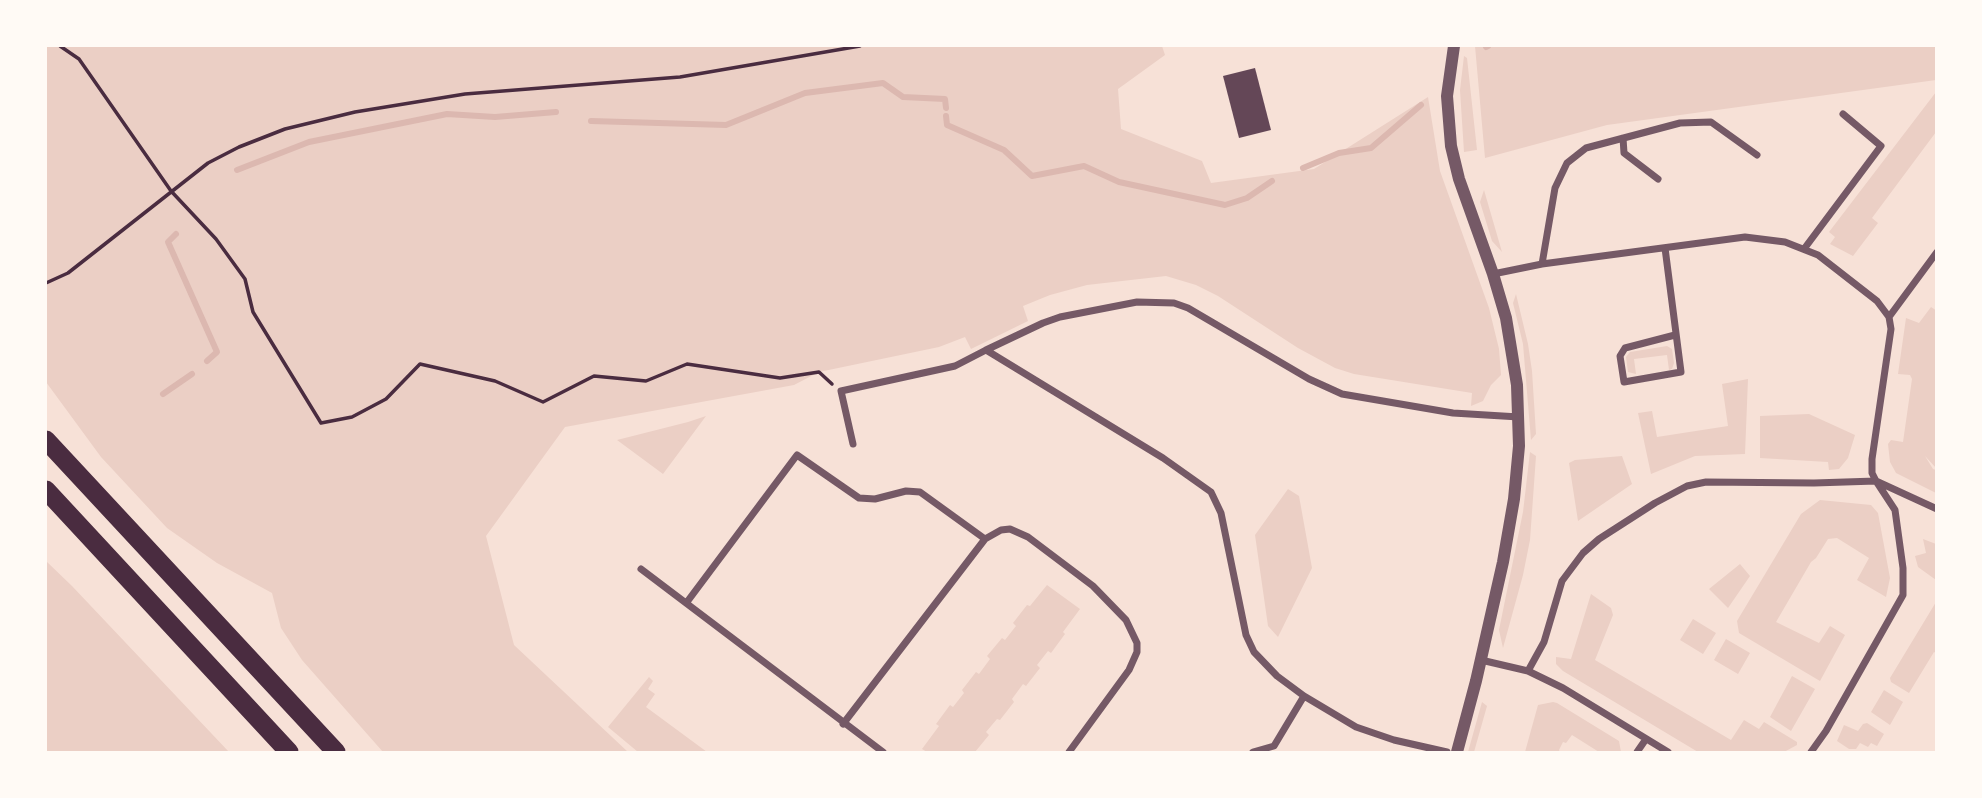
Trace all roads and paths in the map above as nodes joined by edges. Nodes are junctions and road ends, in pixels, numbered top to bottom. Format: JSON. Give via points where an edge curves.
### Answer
{"nodes":[{"id":1,"x":60,"y":46,"type":"edge"},
{"id":2,"x":860,"y":46,"type":"edge"},
{"id":3,"x":1454,"y":46,"type":"edge"},
{"id":4,"x":1843,"y":114,"type":"dead end"},
{"id":5,"x":1623,"y":138,"type":"junction"},
{"id":6,"x":1757,"y":155,"type":"dead end"},
{"id":7,"x":1658,"y":179,"type":"dead end"},
{"id":8,"x":171,"y":191,"type":"junction"},
{"id":9,"x":1665,"y":248,"type":"junction"},
{"id":10,"x":1804,"y":249,"type":"junction"},
{"id":11,"x":1937,"y":252,"type":"edge"},
{"id":12,"x":1542,"y":264,"type":"junction"},
{"id":13,"x":1493,"y":274,"type":"junction"},
{"id":14,"x":46,"y":283,"type":"edge"},
{"id":15,"x":1889,"y":317,"type":"junction"},
{"id":16,"x":1675,"y":335,"type":"junction"},
{"id":17,"x":986,"y":350,"type":"junction"},
{"id":18,"x":841,"y":391,"type":"junction"},
{"id":19,"x":1519,"y":416,"type":"junction"},
{"id":20,"x":46,"y":440,"type":"edge"},
{"id":21,"x":853,"y":444,"type":"dead end"},
{"id":22,"x":1876,"y":481,"type":"junction"},
{"id":23,"x":46,"y":490,"type":"edge"},
{"id":24,"x":1937,"y":509,"type":"edge"},
{"id":25,"x":985,"y":539,"type":"junction"},
{"id":26,"x":641,"y":569,"type":"dead end"},
{"id":27,"x":687,"y":602,"type":"junction"},
{"id":28,"x":1481,"y":660,"type":"junction"},
{"id":29,"x":1528,"y":671,"type":"junction"},
{"id":30,"x":1304,"y":696,"type":"junction"},
{"id":31,"x":844,"y":724,"type":"junction"},
{"id":32,"x":1646,"y":739,"type":"junction"},
{"id":33,"x":1276,"y":749,"type":"edge"},
{"id":34,"x":289,"y":752,"type":"edge"},
{"id":35,"x":336,"y":752,"type":"edge"},
{"id":36,"x":883,"y":752,"type":"edge"},
{"id":37,"x":1069,"y":752,"type":"edge"},
{"id":38,"x":1253,"y":752,"type":"edge"},
{"id":39,"x":1447,"y":752,"type":"edge"},
{"id":40,"x":1457,"y":752,"type":"edge"},
{"id":41,"x":1637,"y":752,"type":"edge"},
{"id":42,"x":1668,"y":752,"type":"edge"},
{"id":43,"x":1811,"y":752,"type":"edge"}],
"edges":[{"from":1,"to":8,"type":"path","via":[[79,59]]},
{"from":2,"to":8,"type":"path","via":[[680,77],[465,93],[355,113],[285,129],[239,147]]},
{"from":3,"to":13,"type":"street","via":[[1447,96],[1451,146]]},
{"from":4,"to":10,"type":"street","via":[[1881,146]]},
{"from":5,"to":6,"type":"street","via":[[1680,123],[1711,122]]},
{"from":5,"to":7,"type":"street","via":[[1624,153]]},
{"from":5,"to":12,"type":"street","via":[[1586,148],[1567,163],[1555,188]]},
{"from":8,"to":14,"type":"path","via":[[68,273]]},
{"from":8,"to":18,"type":"path","via":[[245,279],[253,312],[321,423],[352,418],[386,399],[420,364],[495,381],[543,402],[594,376],[646,381],[687,364],[780,378],[819,372]]},
{"from":9,"to":10,"type":"street","via":[[1745,237]]},
{"from":9,"to":12,"type":"street"},
{"from":9,"to":16,"type":"street"},
{"from":10,"to":15,"type":"street","via":[[1856,282]]},
{"from":11,"to":15,"type":"street"},
{"from":12,"to":13,"type":"street"},
{"from":13,"to":19,"type":"street","via":[[1514,357]]},
{"from":15,"to":22,"type":"street","via":[[1872,459]]},
{"from":16,"to":16,"type":"street","via":[[1625,348],[1620,356],[1624,382],[1681,372]]},
{"from":17,"to":18,"type":"street","via":[[954,366]]},
{"from":17,"to":19,"type":"street","via":[[1060,317],[1137,302],[1174,303],[1342,394],[1453,413]]},
{"from":17,"to":30,"type":"street","via":[[1163,457],[1211,492],[1221,513],[1246,635],[1263,664]]},
{"from":18,"to":21,"type":"street"},
{"from":19,"to":28,"type":"street","via":[[1518,474]]},
{"from":20,"to":35,"type":"highway"},
{"from":22,"to":24,"type":"street"},
{"from":22,"to":29,"type":"street","via":[[1706,482],[1672,493],[1599,539],[1572,566],[1562,581],[1544,642]]},
{"from":22,"to":43,"type":"street","via":[[1895,510],[1903,596]]},
{"from":23,"to":34,"type":"highway"},
{"from":25,"to":27,"type":"street","via":[[920,492],[859,498],[797,455]]},
{"from":25,"to":31,"type":"street"},
{"from":25,"to":37,"type":"street","via":[[1010,529],[1028,537],[1093,586],[1134,633],[1137,652],[1129,670]]},
{"from":26,"to":27,"type":"street"},
{"from":27,"to":31,"type":"street"},
{"from":28,"to":29,"type":"street"},
{"from":28,"to":40,"type":"street"},
{"from":29,"to":32,"type":"street"},
{"from":30,"to":33,"type":"street"},
{"from":30,"to":39,"type":"street","via":[[1375,735]]},
{"from":31,"to":36,"type":"street"},
{"from":32,"to":41,"type":"street"},
{"from":32,"to":42,"type":"street"},
{"from":33,"to":38,"type":"street"}]}
